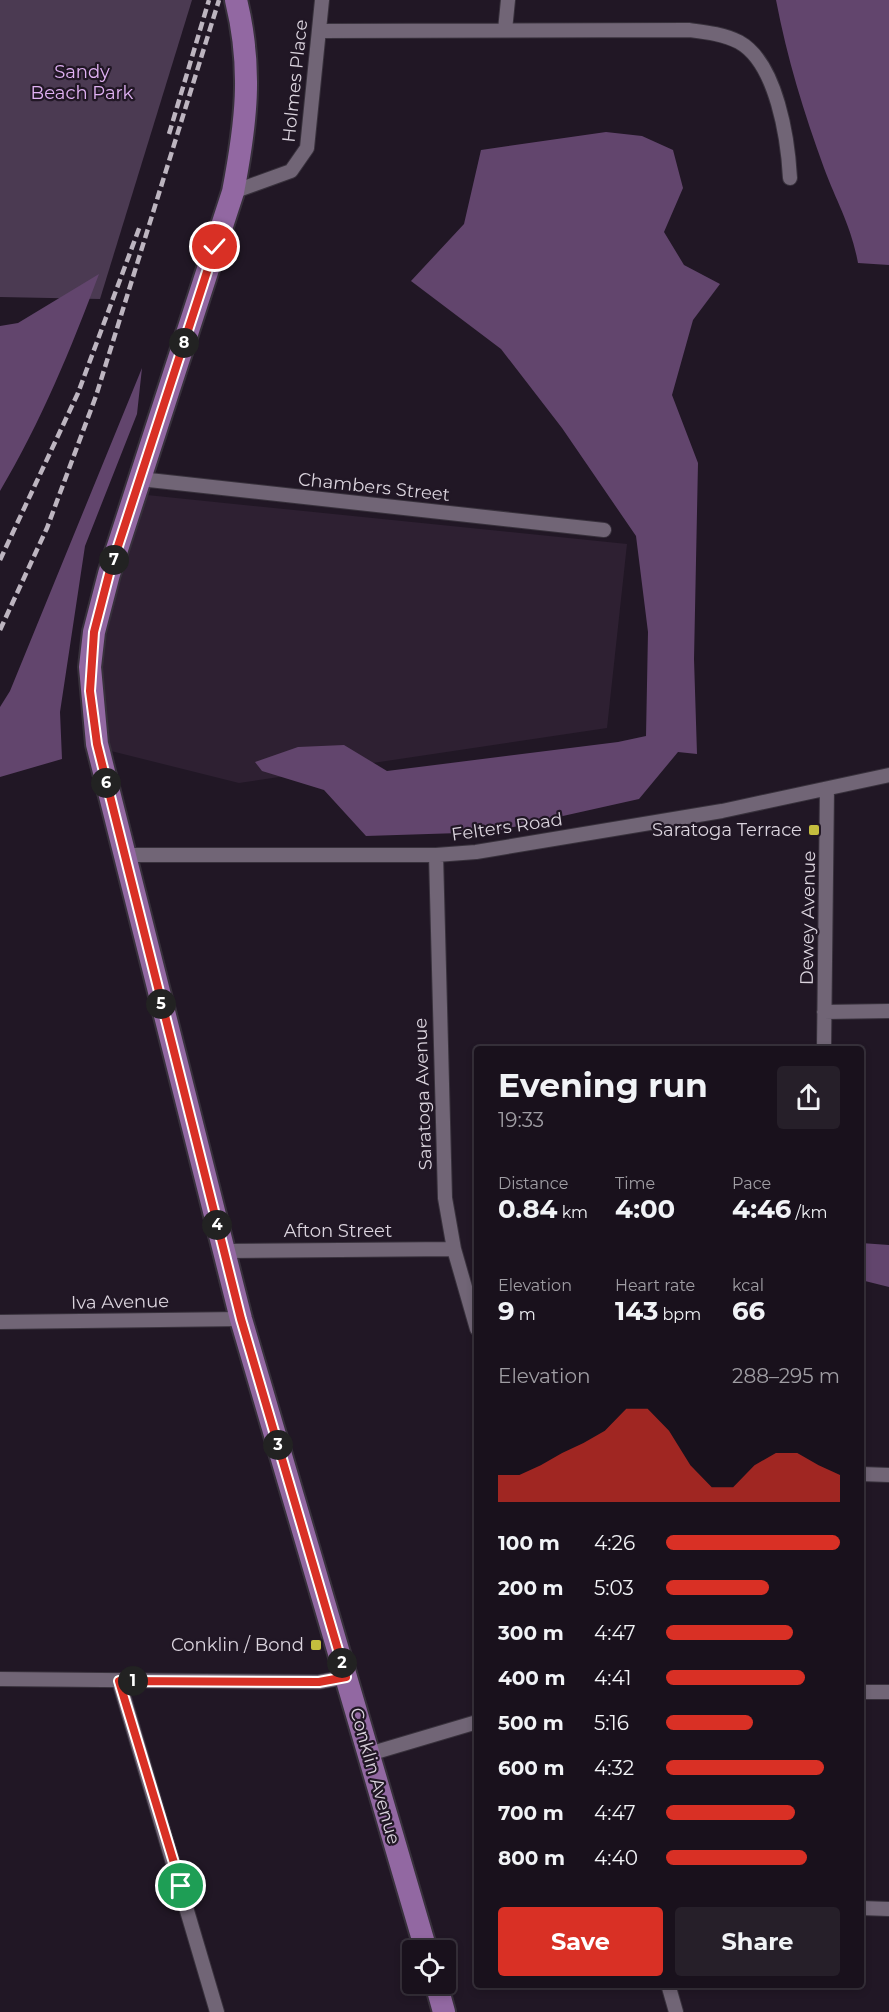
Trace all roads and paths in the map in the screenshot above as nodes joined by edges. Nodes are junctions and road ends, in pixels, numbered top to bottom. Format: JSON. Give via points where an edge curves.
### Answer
{"nodes":[{"id":1,"x":236,"y":0,"type":"edge"},
{"id":2,"x":322,"y":0,"type":"edge"},
{"id":3,"x":508,"y":0,"type":"edge"},
{"id":4,"x":505,"y":30,"type":"junction"},
{"id":5,"x":319,"y":31,"type":"junction"},
{"id":6,"x":790,"y":178,"type":"dead end"},
{"id":7,"x":233,"y":192,"type":"junction"},
{"id":8,"x":140,"y":479,"type":"junction"},
{"id":9,"x":604,"y":530,"type":"dead end"},
{"id":10,"x":889,"y":775,"type":"edge"},
{"id":11,"x":827,"y":789,"type":"junction"},
{"id":12,"x":123,"y":855,"type":"junction"},
{"id":13,"x":436,"y":855,"type":"junction"},
{"id":14,"x":889,"y":1011,"type":"edge"},
{"id":15,"x":824,"y":1012,"type":"junction"},
{"id":16,"x":824,"y":1046,"type":"edge"},
{"id":17,"x":453,"y":1250,"type":"junction"},
{"id":18,"x":223,"y":1251,"type":"junction"},
{"id":19,"x":241,"y":1319,"type":"junction"},
{"id":20,"x":474,"y":1319,"type":"edge"},
{"id":21,"x":0,"y":1322,"type":"edge"},
{"id":22,"x":864,"y":1474,"type":"edge"},
{"id":23,"x":889,"y":1475,"type":"edge"},
{"id":24,"x":346,"y":1677,"type":"junction"},
{"id":25,"x":0,"y":1679,"type":"edge"},
{"id":26,"x":119,"y":1681,"type":"junction"},
{"id":27,"x":864,"y":1692,"type":"edge"},
{"id":28,"x":889,"y":1692,"type":"edge"},
{"id":29,"x":474,"y":1723,"type":"edge"},
{"id":30,"x":369,"y":1754,"type":"junction"},
{"id":31,"x":864,"y":1908,"type":"edge"},
{"id":32,"x":889,"y":1909,"type":"edge"},
{"id":33,"x":423,"y":1940,"type":"edge"},
{"id":34,"x":669,"y":1988,"type":"edge"},
{"id":35,"x":439,"y":1994,"type":"edge"},
{"id":36,"x":217,"y":2012,"type":"edge"},
{"id":37,"x":444,"y":2012,"type":"edge"},
{"id":38,"x":676,"y":2012,"type":"edge"}],
"edges":[{"from":1,"to":7,"type":"main road","name":"Conklin Avenue","via":[[247,72],[245,128]]},
{"from":2,"to":5,"type":"street","name":"Holmes Place"},
{"from":3,"to":4,"type":"street"},
{"from":4,"to":5,"type":"street"},
{"from":4,"to":6,"type":"street","via":[[689,30],[739,42],[770,79],[787,144]]},
{"from":5,"to":7,"type":"street","name":"Holmes Place","via":[[307,148],[291,171]]},
{"from":7,"to":8,"type":"main road","name":"Conklin Avenue"},
{"from":8,"to":9,"type":"street","name":"Chambers Street"},
{"from":8,"to":12,"type":"main road","name":"Conklin Avenue","via":[[109,574],[94,632],[90,667],[97,744]]},
{"from":10,"to":11,"type":"street","name":"Felters Road"},
{"from":11,"to":13,"type":"street","name":"Felters Road","via":[[722,811],[476,852]]},
{"from":11,"to":15,"type":"street","name":"Dewey Avenue"},
{"from":12,"to":13,"type":"street","name":"Felters Road"},
{"from":12,"to":18,"type":"main road","name":"Conklin Avenue"},
{"from":13,"to":17,"type":"street","name":"Saratoga Avenue","via":[[440,1104],[445,1198]]},
{"from":14,"to":15,"type":"street"},
{"from":15,"to":16,"type":"street","name":"Dewey Avenue"},
{"from":17,"to":18,"type":"street","name":"Afton Street"},
{"from":17,"to":20,"type":"street","name":"Saratoga Avenue"},
{"from":18,"to":19,"type":"main road","name":"Conklin Avenue"},
{"from":19,"to":21,"type":"street","name":"Iva Avenue"},
{"from":19,"to":24,"type":"main road","name":"Conklin Avenue"},
{"from":22,"to":23,"type":"street"},
{"from":24,"to":26,"type":"street","via":[[319,1682]]},
{"from":24,"to":30,"type":"main road","name":"Conklin Avenue"},
{"from":25,"to":26,"type":"street"},
{"from":26,"to":36,"type":"street"},
{"from":27,"to":28,"type":"street"},
{"from":29,"to":30,"type":"street"},
{"from":30,"to":33,"type":"main road","name":"Conklin Avenue"},
{"from":31,"to":32,"type":"street"},
{"from":34,"to":38,"type":"street"},
{"from":35,"to":37,"type":"main road"}]}
